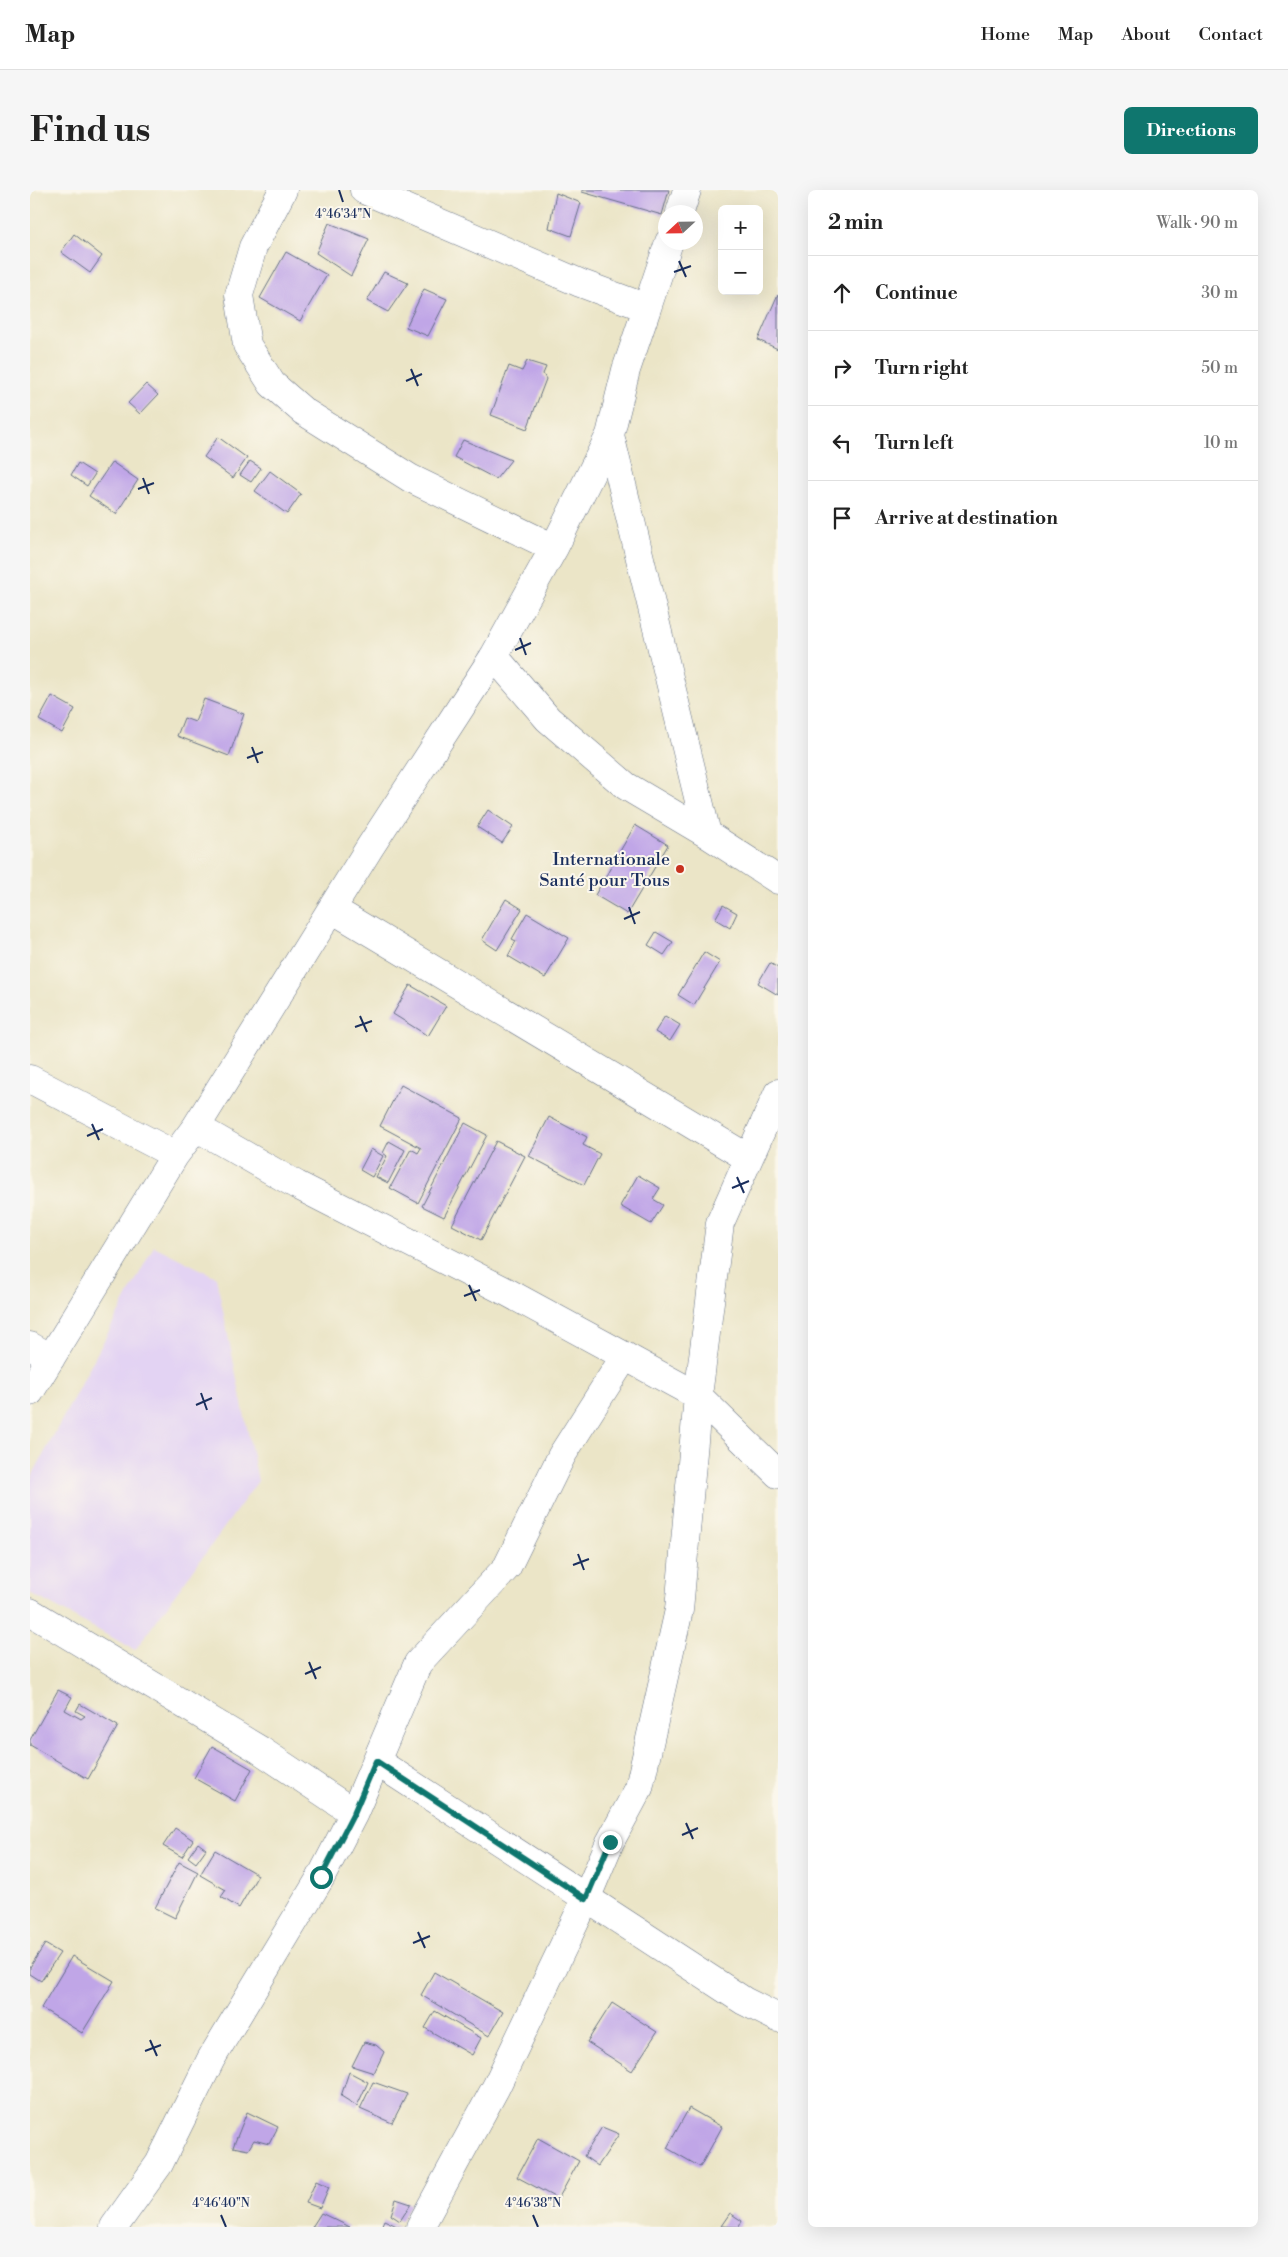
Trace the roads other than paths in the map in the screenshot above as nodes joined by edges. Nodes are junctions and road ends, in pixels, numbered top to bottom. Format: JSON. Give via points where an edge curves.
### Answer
{"nodes":[{"id":1,"x":283,"y":190,"type":"edge"},
{"id":2,"x":364,"y":190,"type":"edge"},
{"id":3,"x":688,"y":190,"type":"edge"},
{"id":4,"x":683,"y":205,"type":"edge"},
{"id":5,"x":666,"y":250,"type":"edge"},
{"id":6,"x":647,"y":308,"type":"junction"},
{"id":7,"x":610,"y":435,"type":"junction"},
{"id":8,"x":554,"y":548,"type":"junction"},
{"id":9,"x":494,"y":656,"type":"junction"},
{"id":10,"x":707,"y":834,"type":"junction"},
{"id":11,"x":778,"y":880,"type":"edge"},
{"id":12,"x":332,"y":909,"type":"junction"},
{"id":13,"x":30,"y":1079,"type":"edge"},
{"id":14,"x":778,"y":1093,"type":"edge"},
{"id":15,"x":196,"y":1127,"type":"junction"},
{"id":16,"x":175,"y":1155,"type":"junction"},
{"id":17,"x":748,"y":1158,"type":"junction"},
{"id":18,"x":40,"y":1352,"type":"edge"},
{"id":19,"x":625,"y":1356,"type":"junction"},
{"id":20,"x":30,"y":1392,"type":"edge"},
{"id":21,"x":698,"y":1396,"type":"junction"},
{"id":22,"x":778,"y":1474,"type":"edge"},
{"id":23,"x":30,"y":1612,"type":"edge"},
{"id":24,"x":376,"y":1761,"type":"junction"},
{"id":25,"x":354,"y":1813,"type":"junction"},
{"id":26,"x":586,"y":1899,"type":"junction"},
{"id":27,"x":778,"y":2018,"type":"edge"},
{"id":28,"x":114,"y":2227,"type":"edge"},
{"id":29,"x":420,"y":2227,"type":"edge"}],
"edges":[{"from":1,"to":8,"type":"street","via":[[253,247],[239,295],[247,345],[272,384],[303,410],[410,478]]},
{"from":2,"to":6,"type":"street","via":[[580,283]]},
{"from":3,"to":4,"type":"street"},
{"from":5,"to":6,"type":"street"},
{"from":6,"to":7,"type":"street","via":[[626,370]]},
{"from":7,"to":8,"type":"street"},
{"from":7,"to":10,"type":"street"},
{"from":8,"to":9,"type":"street"},
{"from":9,"to":10,"type":"street","via":[[548,719],[626,786]]},
{"from":9,"to":12,"type":"street"},
{"from":10,"to":11,"type":"street"},
{"from":12,"to":15,"type":"street"},
{"from":12,"to":17,"type":"street"},
{"from":13,"to":16,"type":"street"},
{"from":14,"to":17,"type":"street"},
{"from":15,"to":16,"type":"street"},
{"from":15,"to":19,"type":"street","via":[[297,1185],[414,1243]]},
{"from":16,"to":18,"type":"street"},
{"from":17,"to":21,"type":"street","via":[[720,1223]]},
{"from":18,"to":20,"type":"street"},
{"from":19,"to":21,"type":"street"},
{"from":19,"to":24,"type":"street","via":[[562,1455],[508,1567],[418,1663]]},
{"from":21,"to":22,"type":"street"},
{"from":21,"to":26,"type":"street","via":[[679,1610],[639,1788],[610,1842]]},
{"from":23,"to":25,"type":"street","via":[[260,1750]]},
{"from":24,"to":25,"type":"street"},
{"from":24,"to":26,"type":"street"},
{"from":25,"to":28,"type":"street","via":[[321,1877],[210,2059],[158,2164]]},
{"from":26,"to":27,"type":"street","via":[[744,2001]]},
{"from":26,"to":29,"type":"street","via":[[496,2087]]}]}
